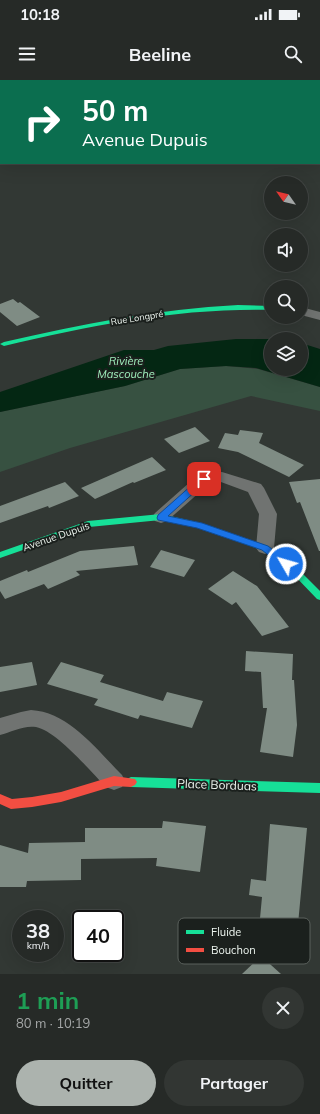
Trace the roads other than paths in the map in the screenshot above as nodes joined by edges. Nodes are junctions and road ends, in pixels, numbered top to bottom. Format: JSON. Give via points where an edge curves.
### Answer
{"nodes":[{"id":1,"x":264,"y":308,"type":"edge"},
{"id":2,"x":308,"y":313,"type":"edge"},
{"id":3,"x":320,"y":316,"type":"edge"},
{"id":4,"x":4,"y":344,"type":"dead end"},
{"id":5,"x":161,"y":518,"type":"junction"},
{"id":6,"x":265,"y":548,"type":"junction"},
{"id":7,"x":0,"y":555,"type":"edge"},
{"id":8,"x":320,"y":597,"type":"edge"},
{"id":9,"x":0,"y":726,"type":"edge"},
{"id":10,"x":114,"y":781,"type":"junction"},
{"id":11,"x":320,"y":788,"type":"edge"},
{"id":12,"x":0,"y":799,"type":"edge"}],
"edges":[{"from":1,"to":4,"type":"street","name":"Rue Longpré","via":[[171,312],[91,325]]},
{"from":2,"to":3,"type":"street"},
{"from":5,"to":6,"type":"street","name":"Avenue Dupuis","via":[[198,525]]},
{"from":5,"to":6,"type":"street","via":[[204,479],[222,476],[255,488],[268,514]]},
{"from":5,"to":7,"type":"street","name":"Avenue Dupuis","via":[[88,524]]},
{"from":6,"to":8,"type":"street","name":"Avenue Dupuis","via":[[296,572]]},
{"from":9,"to":10,"type":"street","via":[[22,719],[41,720],[66,734]]},
{"from":10,"to":11,"type":"street","name":"Place Borduas"},
{"from":10,"to":12,"type":"street","name":"Place Borduas","via":[[61,797],[32,802],[11,804]]}]}
